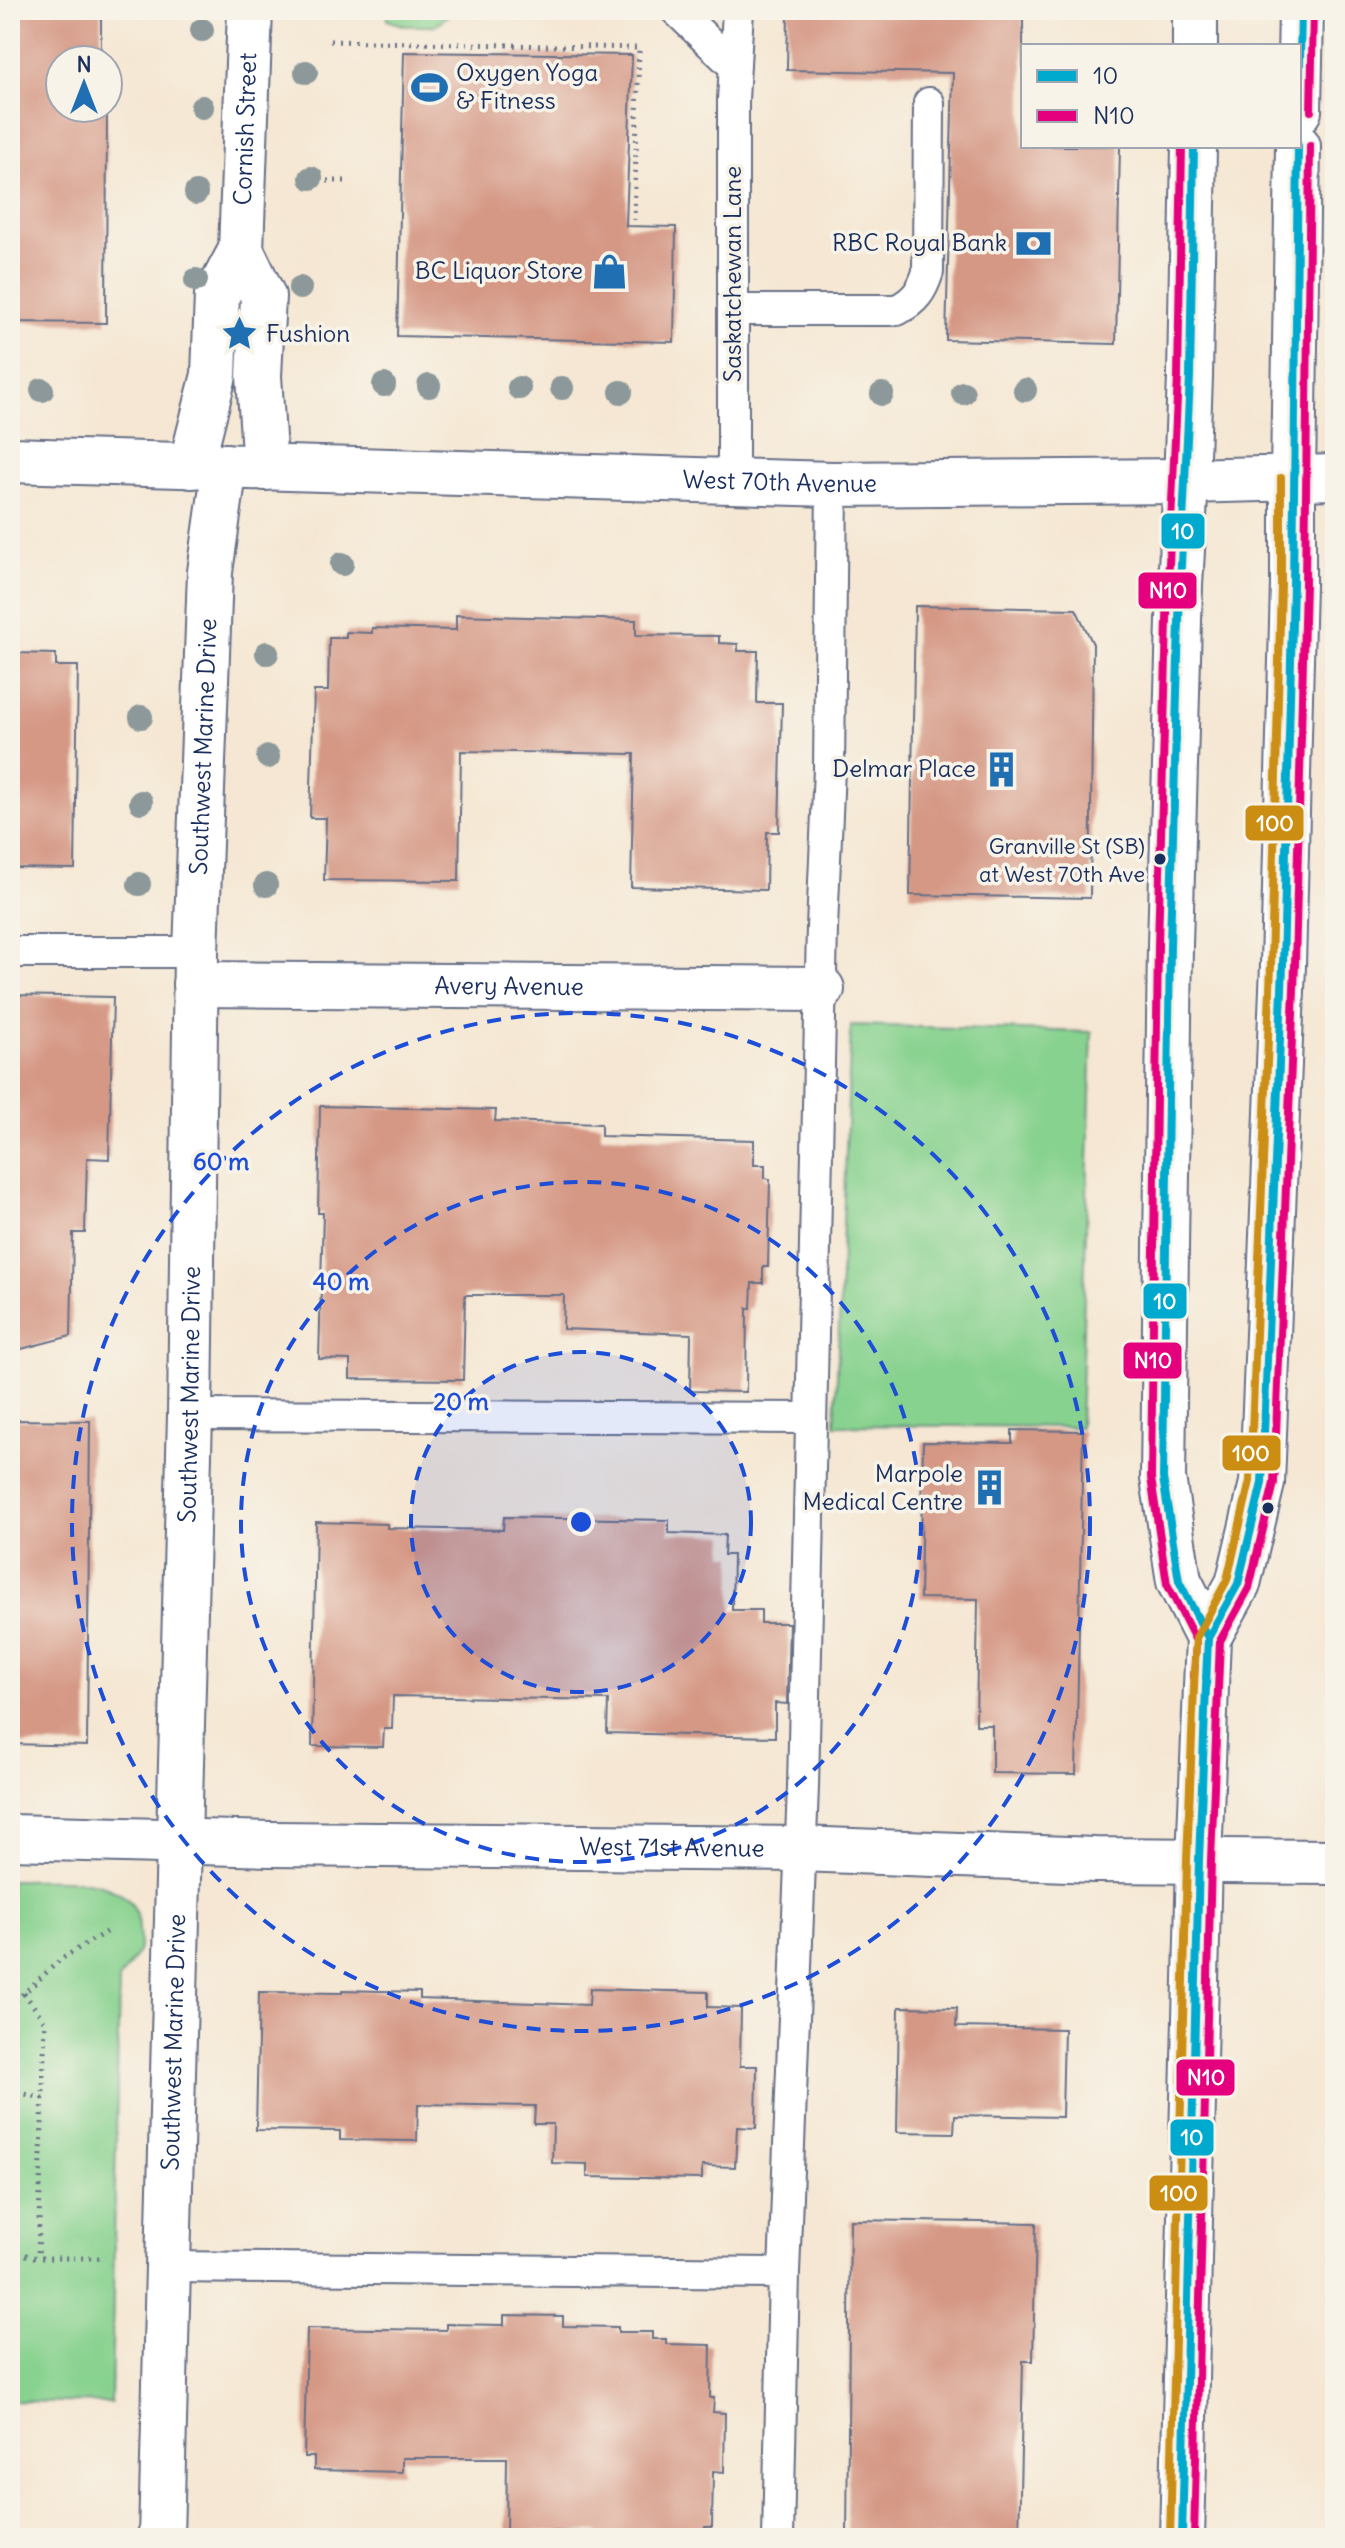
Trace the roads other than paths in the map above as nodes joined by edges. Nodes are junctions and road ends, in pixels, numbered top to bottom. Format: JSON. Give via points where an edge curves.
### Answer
{"nodes":[{"id":1,"x":250,"y":10,"type":"edge"},
{"id":2,"x":676,"y":10,"type":"edge"},
{"id":3,"x":738,"y":10,"type":"edge"},
{"id":4,"x":1195,"y":10,"type":"edge"},
{"id":5,"x":1301,"y":10,"type":"edge"},
{"id":6,"x":1195,"y":44,"type":"edge"},
{"id":7,"x":1300,"y":44,"type":"edge"},
{"id":8,"x":735,"y":67,"type":"junction"},
{"id":9,"x":929,"y":103,"type":"dead end"},
{"id":10,"x":1194,"y":148,"type":"edge"},
{"id":11,"x":1298,"y":148,"type":"edge"},
{"id":12,"x":241,"y":250,"type":"junction"},
{"id":13,"x":733,"y":310,"type":"junction"},
{"id":14,"x":10,"y":460,"type":"edge"},
{"id":15,"x":227,"y":467,"type":"junction"},
{"id":16,"x":1314,"y":478,"type":"edge"},
{"id":17,"x":733,"y":481,"type":"junction"},
{"id":18,"x":1186,"y":481,"type":"junction"},
{"id":19,"x":832,"y":484,"type":"junction"},
{"id":20,"x":10,"y":952,"type":"edge"},
{"id":21,"x":195,"y":968,"type":"junction"},
{"id":22,"x":822,"y":989,"type":"junction"},
{"id":23,"x":190,"y":1415,"type":"junction"},
{"id":24,"x":811,"y":1418,"type":"junction"},
{"id":25,"x":1208,"y":1638,"type":"junction"},
{"id":26,"x":10,"y":1837,"type":"edge"},
{"id":27,"x":179,"y":1842,"type":"junction"},
{"id":28,"x":799,"y":1849,"type":"junction"},
{"id":29,"x":1199,"y":1860,"type":"junction"},
{"id":30,"x":1335,"y":1862,"type":"edge"},
{"id":31,"x":169,"y":2267,"type":"junction"},
{"id":32,"x":784,"y":2273,"type":"junction"},
{"id":33,"x":161,"y":2538,"type":"edge"},
{"id":34,"x":778,"y":2538,"type":"edge"},
{"id":35,"x":1182,"y":2538,"type":"edge"}],
"edges":[{"from":1,"to":12,"type":"main road","name":"Cornish Street"},
{"from":2,"to":8,"type":"lane"},
{"from":3,"to":8,"type":"lane","name":"Saskatchewan Lane"},
{"from":4,"to":6,"type":"main road"},
{"from":5,"to":7,"type":"main road"},
{"from":8,"to":13,"type":"lane","name":"Saskatchewan Lane"},
{"from":9,"to":13,"type":"lane","via":[[928,272],[910,304],[897,310]]},
{"from":10,"to":18,"type":"main road"},
{"from":11,"to":16,"type":"main road"},
{"from":12,"to":15,"type":"main road","name":"Cornish Street","via":[[217,295],[214,375]]},
{"from":12,"to":15,"type":"main road","name":"Cornish Street","via":[[263,296],[259,376]]},
{"from":13,"to":17,"type":"lane","name":"Saskatchewan Lane"},
{"from":14,"to":15,"type":"main road"},
{"from":15,"to":17,"type":"main road","name":"West 70th Avenue"},
{"from":15,"to":21,"type":"main road","name":"Southwest Marine Drive","via":[[210,572]]},
{"from":16,"to":18,"type":"main road","name":"West 70th Avenue"},
{"from":16,"to":25,"type":"main road","via":[[1293,584],[1262,1483],[1238,1584]]},
{"from":17,"to":19,"type":"main road","name":"West 70th Avenue"},
{"from":18,"to":19,"type":"main road","name":"West 70th Avenue"},
{"from":18,"to":25,"type":"main road","via":[[1170,945],[1163,1478],[1179,1581]]},
{"from":19,"to":22,"type":"lane"},
{"from":20,"to":21,"type":"lane"},
{"from":21,"to":22,"type":"main road","name":"Avery Avenue"},
{"from":21,"to":23,"type":"main road","name":"Southwest Marine Drive"},
{"from":22,"to":24,"type":"lane"},
{"from":23,"to":24,"type":"lane"},
{"from":23,"to":27,"type":"main road","name":"Southwest Marine Drive"},
{"from":24,"to":28,"type":"lane"},
{"from":25,"to":29,"type":"main road"},
{"from":26,"to":27,"type":"main road","name":"West 71st Avenue"},
{"from":27,"to":28,"type":"main road","name":"West 71st Avenue"},
{"from":27,"to":31,"type":"main road","name":"Southwest Marine Drive"},
{"from":28,"to":29,"type":"main road","name":"West 71st Avenue"},
{"from":28,"to":32,"type":"lane"},
{"from":29,"to":30,"type":"main road","name":"West 71st Avenue"},
{"from":29,"to":35,"type":"main road"},
{"from":31,"to":32,"type":"lane"},
{"from":31,"to":33,"type":"main road","name":"Southwest Marine Drive"},
{"from":32,"to":34,"type":"lane"}]}
